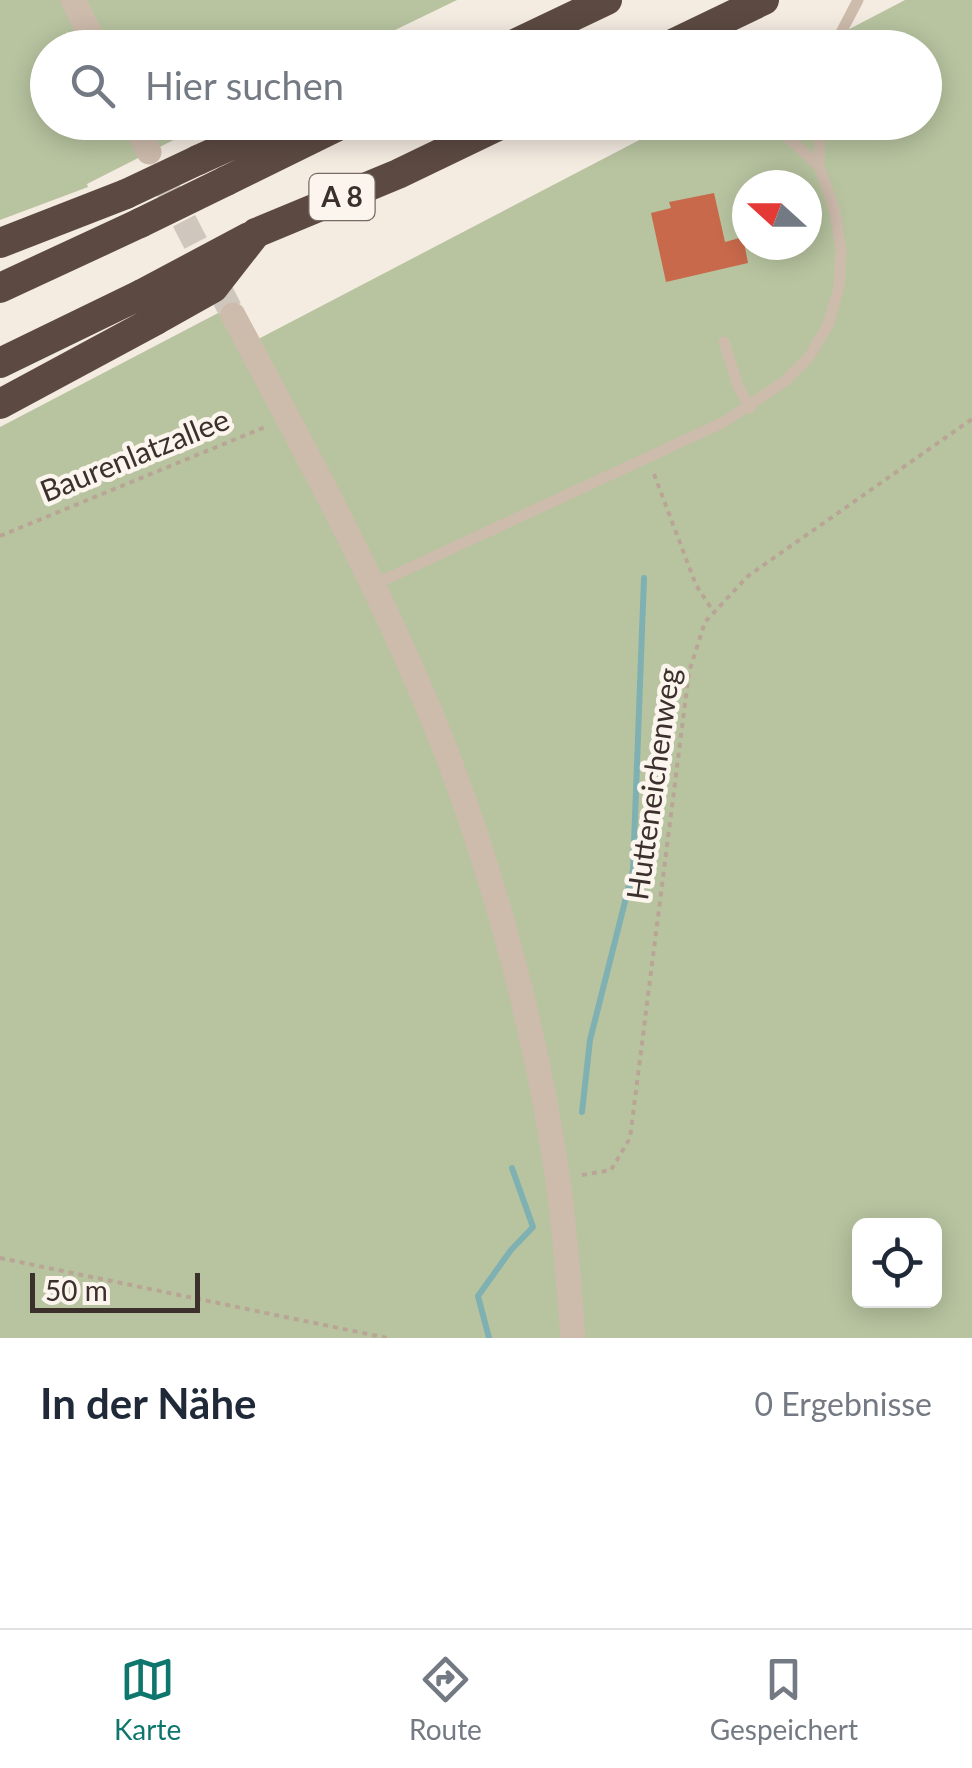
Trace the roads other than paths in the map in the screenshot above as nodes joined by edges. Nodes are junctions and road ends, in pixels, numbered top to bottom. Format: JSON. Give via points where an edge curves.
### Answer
{"nodes":[{"id":1,"x":73,"y":0,"type":"edge"},
{"id":2,"x":607,"y":0,"type":"edge"},
{"id":3,"x":764,"y":0,"type":"edge"},
{"id":4,"x":858,"y":0,"type":"edge"},
{"id":5,"x":576,"y":9,"type":"edge"},
{"id":6,"x":88,"y":30,"type":"edge"},
{"id":7,"x":538,"y":30,"type":"edge"},
{"id":8,"x":702,"y":30,"type":"edge"},
{"id":9,"x":842,"y":30,"type":"edge"},
{"id":10,"x":143,"y":140,"type":"edge"},
{"id":11,"x":242,"y":140,"type":"edge"},
{"id":12,"x":309,"y":140,"type":"edge"},
{"id":13,"x":469,"y":140,"type":"edge"},
{"id":14,"x":791,"y":140,"type":"edge"},
{"id":15,"x":820,"y":140,"type":"edge"},
{"id":16,"x":149,"y":152,"type":"dead end"},
{"id":17,"x":819,"y":166,"type":"junction"},
{"id":18,"x":0,"y":243,"type":"edge"},
{"id":19,"x":0,"y":288,"type":"edge"},
{"id":20,"x":149,"y":307,"type":"junction"},
{"id":21,"x":233,"y":315,"type":"tunnel mouth"},
{"id":22,"x":724,"y":342,"type":"dead end"},
{"id":23,"x":0,"y":363,"type":"edge"},
{"id":24,"x":0,"y":404,"type":"edge"},
{"id":25,"x":750,"y":408,"type":"junction"},
{"id":26,"x":373,"y":585,"type":"junction"},
{"id":27,"x":573,"y":1338,"type":"edge"}],
"edges":[{"from":1,"to":6,"type":"street"},
{"from":2,"to":5,"type":"highway"},
{"from":3,"to":8,"type":"highway"},
{"from":4,"to":9,"type":"lane"},
{"from":5,"to":7,"type":"highway"},
{"from":10,"to":16,"type":"street"},
{"from":11,"to":18,"type":"highway","bridge":true},
{"from":12,"to":19,"type":"highway","number":"A 8","bridge":true},
{"from":13,"to":20,"type":"highway","number":"A 8","bridge":true,"via":[[260,231],[213,288]]},
{"from":14,"to":17,"type":"lane"},
{"from":15,"to":17,"type":"lane"},
{"from":17,"to":25,"type":"lane","via":[[838,231],[839,287],[828,325],[808,357]]},
{"from":20,"to":23,"type":"highway"},
{"from":20,"to":24,"type":"highway"},
{"from":21,"to":26,"type":"street"},
{"from":22,"to":25,"type":"lane"},
{"from":25,"to":26,"type":"lane"},
{"from":26,"to":27,"type":"street","via":[[424,696],[506,935],[558,1180]]}]}
